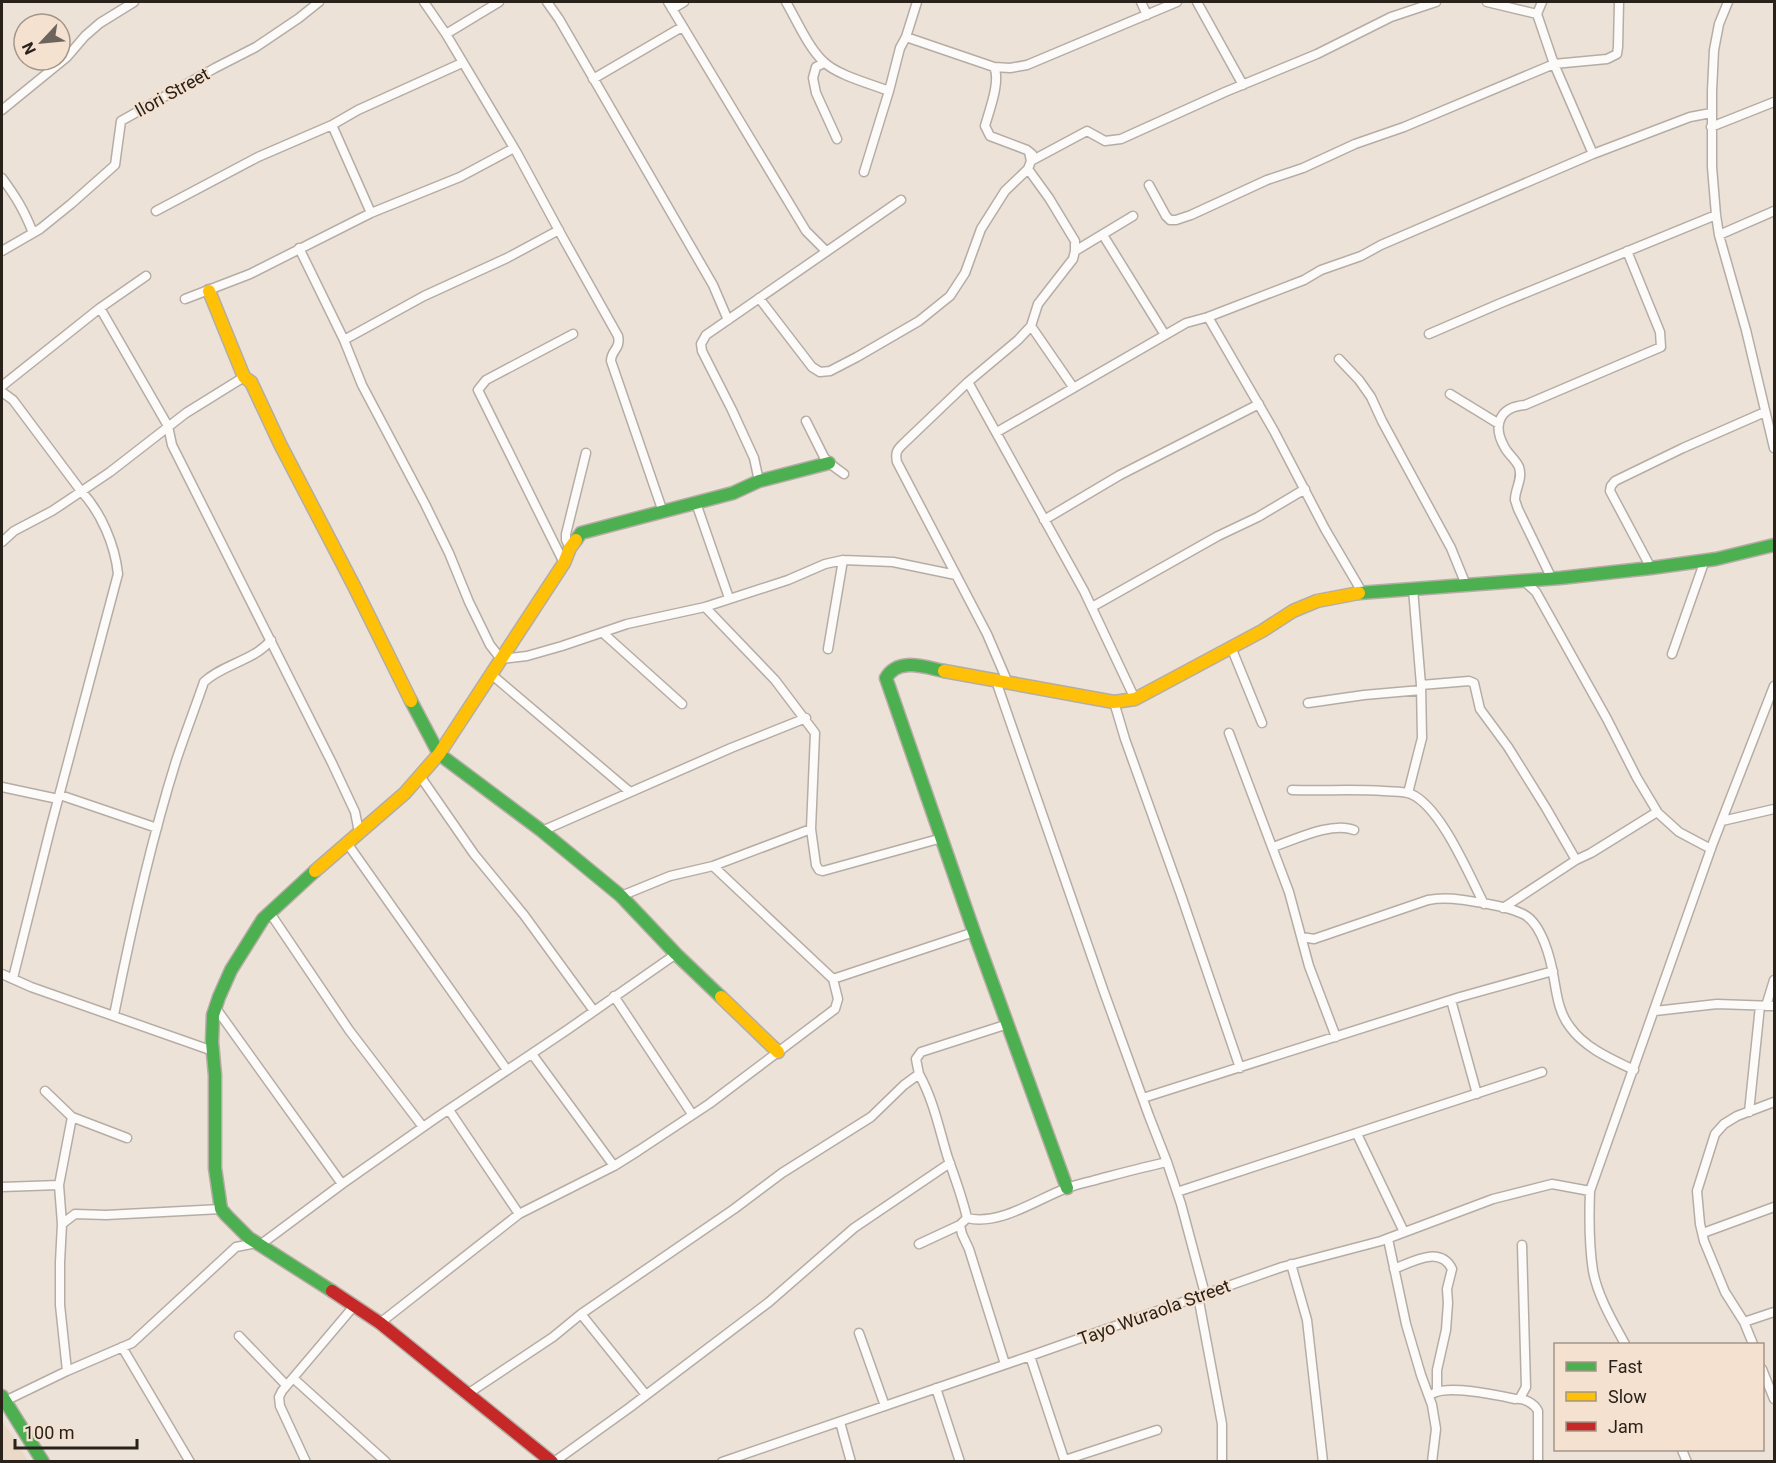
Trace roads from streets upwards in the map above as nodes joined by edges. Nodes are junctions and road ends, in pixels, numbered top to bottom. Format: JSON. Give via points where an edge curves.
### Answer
{"nodes":[{"id":1,"x":134,"y":2,"type":"edge"},
{"id":2,"x":320,"y":2,"type":"edge"},
{"id":3,"x":424,"y":2,"type":"edge"},
{"id":4,"x":499,"y":2,"type":"edge"},
{"id":5,"x":547,"y":2,"type":"edge"},
{"id":6,"x":684,"y":2,"type":"edge"},
{"id":7,"x":786,"y":2,"type":"edge"},
{"id":8,"x":916,"y":2,"type":"edge"},
{"id":9,"x":1141,"y":2,"type":"edge"},
{"id":10,"x":1177,"y":2,"type":"edge"},
{"id":11,"x":1197,"y":2,"type":"edge"},
{"id":12,"x":1436,"y":2,"type":"edge"},
{"id":13,"x":1487,"y":2,"type":"edge"},
{"id":14,"x":1542,"y":2,"type":"edge"},
{"id":15,"x":1619,"y":2,"type":"edge"},
{"id":16,"x":1728,"y":2,"type":"edge"},
{"id":17,"x":670,"y":5,"type":"edge"},
{"id":18,"x":1538,"y":14,"type":"junction"},
{"id":19,"x":1147,"y":15,"type":"junction"},
{"id":20,"x":682,"y":27,"type":"junction"},
{"id":21,"x":446,"y":34,"type":"junction"},
{"id":22,"x":906,"y":37,"type":"junction"},
{"id":23,"x":462,"y":63,"type":"junction"},
{"id":24,"x":824,"y":63,"type":"junction"},
{"id":25,"x":1554,"y":64,"type":"junction"},
{"id":26,"x":994,"y":67,"type":"junction"},
{"id":27,"x":593,"y":80,"type":"junction"},
{"id":28,"x":1243,"y":85,"type":"junction"},
{"id":29,"x":889,"y":91,"type":"junction"},
{"id":30,"x":1774,"y":102,"type":"edge"},
{"id":31,"x":2,"y":110,"type":"edge"},
{"id":32,"x":1711,"y":113,"type":"junction"},
{"id":33,"x":332,"y":125,"type":"junction"},
{"id":34,"x":1711,"y":128,"type":"junction"},
{"id":35,"x":837,"y":139,"type":"dead end"},
{"id":36,"x":514,"y":148,"type":"junction"},
{"id":37,"x":1593,"y":154,"type":"junction"},
{"id":38,"x":1032,"y":160,"type":"junction"},
{"id":39,"x":864,"y":172,"type":"dead end"},
{"id":40,"x":2,"y":178,"type":"edge"},
{"id":41,"x":1149,"y":185,"type":"dead end"},
{"id":42,"x":901,"y":200,"type":"dead end"},
{"id":43,"x":156,"y":210,"type":"dead end"},
{"id":44,"x":1774,"y":212,"type":"edge"},
{"id":45,"x":371,"y":213,"type":"junction"},
{"id":46,"x":1716,"y":215,"type":"junction"},
{"id":47,"x":1133,"y":216,"type":"dead end"},
{"id":48,"x":559,"y":230,"type":"junction"},
{"id":49,"x":33,"y":233,"type":"junction"},
{"id":50,"x":1103,"y":235,"type":"junction"},
{"id":51,"x":1719,"y":236,"type":"junction"},
{"id":52,"x":299,"y":248,"type":"junction"},
{"id":53,"x":2,"y":251,"type":"edge"},
{"id":54,"x":826,"y":251,"type":"junction"},
{"id":55,"x":1075,"y":251,"type":"junction"},
{"id":56,"x":1627,"y":251,"type":"junction"},
{"id":57,"x":147,"y":276,"type":"dead end"},
{"id":58,"x":209,"y":291,"type":"junction"},
{"id":59,"x":759,"y":298,"type":"junction"},
{"id":60,"x":185,"y":299,"type":"dead end"},
{"id":61,"x":100,"y":308,"type":"junction"},
{"id":62,"x":1208,"y":317,"type":"junction"},
{"id":63,"x":728,"y":320,"type":"junction"},
{"id":64,"x":1031,"y":326,"type":"junction"},
{"id":65,"x":573,"y":334,"type":"dead end"},
{"id":66,"x":1429,"y":334,"type":"dead end"},
{"id":67,"x":1165,"y":335,"type":"junction"},
{"id":68,"x":344,"y":340,"type":"junction"},
{"id":69,"x":1339,"y":359,"type":"dead end"},
{"id":70,"x":244,"y":376,"type":"junction"},
{"id":71,"x":968,"y":382,"type":"junction"},
{"id":72,"x":2,"y":386,"type":"edge"},
{"id":73,"x":1073,"y":387,"type":"junction"},
{"id":74,"x":2,"y":392,"type":"edge"},
{"id":75,"x":1450,"y":394,"type":"dead end"},
{"id":76,"x":1259,"y":404,"type":"junction"},
{"id":77,"x":1765,"y":411,"type":"junction"},
{"id":78,"x":806,"y":421,"type":"dead end"},
{"id":79,"x":1499,"y":424,"type":"junction"},
{"id":80,"x":168,"y":426,"type":"junction"},
{"id":81,"x":997,"y":432,"type":"junction"},
{"id":82,"x":1774,"y":448,"type":"edge"},
{"id":83,"x":586,"y":453,"type":"dead end"},
{"id":84,"x":830,"y":463,"type":"junction"},
{"id":85,"x":844,"y":474,"type":"dead end"},
{"id":86,"x":759,"y":481,"type":"junction"},
{"id":87,"x":1305,"y":489,"type":"junction"},
{"id":88,"x":81,"y":491,"type":"junction"},
{"id":89,"x":696,"y":503,"type":"junction"},
{"id":90,"x":663,"y":512,"type":"junction"},
{"id":91,"x":1044,"y":520,"type":"junction"},
{"id":92,"x":2,"y":542,"type":"edge"},
{"id":93,"x":1774,"y":545,"type":"edge"},
{"id":94,"x":570,"y":548,"type":"junction"},
{"id":95,"x":843,"y":560,"type":"junction"},
{"id":96,"x":1705,"y":560,"type":"junction"},
{"id":97,"x":564,"y":563,"type":"junction"},
{"id":98,"x":1650,"y":568,"type":"junction"},
{"id":99,"x":956,"y":575,"type":"junction"},
{"id":100,"x":1547,"y":579,"type":"junction"},
{"id":101,"x":1524,"y":581,"type":"junction"},
{"id":102,"x":1466,"y":585,"type":"junction"},
{"id":103,"x":1413,"y":589,"type":"junction"},
{"id":104,"x":1362,"y":592,"type":"junction"},
{"id":105,"x":1536,"y":592,"type":"junction"},
{"id":106,"x":729,"y":598,"type":"junction"},
{"id":107,"x":705,"y":607,"type":"junction"},
{"id":108,"x":1092,"y":607,"type":"junction"},
{"id":109,"x":603,"y":633,"type":"junction"},
{"id":110,"x":271,"y":640,"type":"junction"},
{"id":111,"x":1231,"y":647,"type":"junction"},
{"id":112,"x":264,"y":649,"type":"junction"},
{"id":113,"x":828,"y":649,"type":"dead end"},
{"id":114,"x":277,"y":653,"type":"junction"},
{"id":115,"x":1672,"y":654,"type":"dead end"},
{"id":116,"x":501,"y":659,"type":"junction"},
{"id":117,"x":492,"y":674,"type":"junction"},
{"id":118,"x":1002,"y":682,"type":"junction"},
{"id":119,"x":1774,"y":686,"type":"edge"},
{"id":120,"x":1421,"y":688,"type":"junction"},
{"id":121,"x":1136,"y":699,"type":"junction"},
{"id":122,"x":1114,"y":702,"type":"junction"},
{"id":123,"x":1308,"y":703,"type":"dead end"},
{"id":124,"x":682,"y":704,"type":"dead end"},
{"id":125,"x":806,"y":718,"type":"junction"},
{"id":126,"x":1262,"y":723,"type":"dead end"},
{"id":127,"x":1229,"y":733,"type":"dead end"},
{"id":128,"x":439,"y":754,"type":"junction"},
{"id":129,"x":420,"y":776,"type":"junction"},
{"id":130,"x":2,"y":787,"type":"edge"},
{"id":131,"x":1292,"y":790,"type":"dead end"},
{"id":132,"x":630,"y":792,"type":"junction"},
{"id":133,"x":1408,"y":794,"type":"junction"},
{"id":134,"x":59,"y":797,"type":"junction"},
{"id":135,"x":1774,"y":808,"type":"edge"},
{"id":136,"x":355,"y":812,"type":"junction"},
{"id":137,"x":1658,"y":812,"type":"junction"},
{"id":138,"x":1722,"y":821,"type":"junction"},
{"id":139,"x":372,"y":822,"type":"junction"},
{"id":140,"x":158,"y":828,"type":"junction"},
{"id":141,"x":811,"y":829,"type":"junction"},
{"id":142,"x":1354,"y":830,"type":"dead end"},
{"id":143,"x":542,"y":831,"type":"junction"},
{"id":144,"x":359,"y":832,"type":"junction"},
{"id":145,"x":942,"y":838,"type":"junction"},
{"id":146,"x":347,"y":843,"type":"junction"},
{"id":147,"x":1273,"y":848,"type":"junction"},
{"id":148,"x":1711,"y":849,"type":"junction"},
{"id":149,"x":1576,"y":860,"type":"junction"},
{"id":150,"x":713,"y":866,"type":"junction"},
{"id":151,"x":621,"y":896,"type":"junction"},
{"id":152,"x":1484,"y":904,"type":"junction"},
{"id":153,"x":1503,"y":908,"type":"junction"},
{"id":154,"x":270,"y":913,"type":"junction"},
{"id":155,"x":974,"y":932,"type":"junction"},
{"id":156,"x":1302,"y":937,"type":"junction"},
{"id":157,"x":1314,"y":939,"type":"junction"},
{"id":158,"x":1305,"y":950,"type":"junction"},
{"id":159,"x":676,"y":954,"type":"junction"},
{"id":160,"x":1553,"y":970,"type":"junction"},
{"id":161,"x":2,"y":974,"type":"edge"},
{"id":162,"x":13,"y":978,"type":"junction"},
{"id":163,"x":833,"y":979,"type":"junction"},
{"id":164,"x":1774,"y":980,"type":"edge"},
{"id":165,"x":614,"y":996,"type":"junction"},
{"id":166,"x":1451,"y":1000,"type":"junction"},
{"id":167,"x":1767,"y":1006,"type":"edge"},
{"id":168,"x":215,"y":1007,"type":"junction"},
{"id":169,"x":594,"y":1011,"type":"junction"},
{"id":170,"x":1655,"y":1011,"type":"junction"},
{"id":171,"x":114,"y":1015,"type":"junction"},
{"id":172,"x":1008,"y":1024,"type":"junction"},
{"id":173,"x":1336,"y":1037,"type":"junction"},
{"id":174,"x":213,"y":1051,"type":"junction"},
{"id":175,"x":778,"y":1052,"type":"junction"},
{"id":176,"x":532,"y":1054,"type":"junction"},
{"id":177,"x":1240,"y":1068,"type":"junction"},
{"id":178,"x":507,"y":1070,"type":"junction"},
{"id":179,"x":1634,"y":1070,"type":"junction"},
{"id":180,"x":1542,"y":1072,"type":"dead end"},
{"id":181,"x":919,"y":1074,"type":"junction"},
{"id":182,"x":45,"y":1091,"type":"dead end"},
{"id":183,"x":1478,"y":1094,"type":"junction"},
{"id":184,"x":1143,"y":1098,"type":"junction"},
{"id":185,"x":1774,"y":1102,"type":"edge"},
{"id":186,"x":449,"y":1110,"type":"junction"},
{"id":187,"x":1749,"y":1112,"type":"junction"},
{"id":188,"x":693,"y":1114,"type":"junction"},
{"id":189,"x":72,"y":1117,"type":"junction"},
{"id":190,"x":423,"y":1127,"type":"junction"},
{"id":191,"x":1357,"y":1134,"type":"junction"},
{"id":192,"x":127,"y":1138,"type":"dead end"},
{"id":193,"x":1167,"y":1162,"type":"junction"},
{"id":194,"x":950,"y":1163,"type":"junction"},
{"id":195,"x":614,"y":1166,"type":"junction"},
{"id":196,"x":342,"y":1184,"type":"junction"},
{"id":197,"x":59,"y":1185,"type":"junction"},
{"id":198,"x":2,"y":1187,"type":"edge"},
{"id":199,"x":1067,"y":1188,"type":"junction"},
{"id":200,"x":1590,"y":1191,"type":"junction"},
{"id":201,"x":1177,"y":1192,"type":"junction"},
{"id":202,"x":62,"y":1203,"type":"junction"},
{"id":203,"x":1774,"y":1207,"type":"edge"},
{"id":204,"x":221,"y":1209,"type":"junction"},
{"id":205,"x":75,"y":1214,"type":"junction"},
{"id":206,"x":519,"y":1214,"type":"junction"},
{"id":207,"x":967,"y":1218,"type":"junction"},
{"id":208,"x":62,"y":1224,"type":"junction"},
{"id":209,"x":960,"y":1225,"type":"junction"},
{"id":210,"x":236,"y":1227,"type":"junction"},
{"id":211,"x":1404,"y":1232,"type":"junction"},
{"id":212,"x":1702,"y":1233,"type":"junction"},
{"id":213,"x":1388,"y":1239,"type":"junction"},
{"id":214,"x":259,"y":1244,"type":"junction"},
{"id":215,"x":919,"y":1244,"type":"dead end"},
{"id":216,"x":1522,"y":1245,"type":"dead end"},
{"id":217,"x":236,"y":1247,"type":"junction"},
{"id":218,"x":1291,"y":1264,"type":"junction"},
{"id":219,"x":1395,"y":1269,"type":"junction"},
{"id":220,"x":1201,"y":1295,"type":"junction"},
{"id":221,"x":354,"y":1306,"type":"junction"},
{"id":222,"x":1774,"y":1312,"type":"edge"},
{"id":223,"x":581,"y":1314,"type":"junction"},
{"id":224,"x":1744,"y":1322,"type":"junction"},
{"id":225,"x":380,"y":1323,"type":"junction"},
{"id":226,"x":859,"y":1333,"type":"dead end"},
{"id":227,"x":238,"y":1336,"type":"dead end"},
{"id":228,"x":1624,"y":1343,"type":"edge"},
{"id":229,"x":1753,"y":1343,"type":"edge"},
{"id":230,"x":122,"y":1347,"type":"junction"},
{"id":231,"x":1030,"y":1356,"type":"junction"},
{"id":232,"x":1005,"y":1364,"type":"junction"},
{"id":233,"x":67,"y":1371,"type":"junction"},
{"id":234,"x":1764,"y":1374,"type":"edge"},
{"id":235,"x":293,"y":1378,"type":"junction"},
{"id":236,"x":286,"y":1385,"type":"junction"},
{"id":237,"x":936,"y":1388,"type":"junction"},
{"id":238,"x":469,"y":1393,"type":"junction"},
{"id":239,"x":1433,"y":1394,"type":"junction"},
{"id":240,"x":646,"y":1395,"type":"junction"},
{"id":241,"x":1520,"y":1398,"type":"junction"},
{"id":242,"x":3,"y":1399,"type":"edge"},
{"id":243,"x":1774,"y":1399,"type":"edge"},
{"id":244,"x":885,"y":1406,"type":"junction"},
{"id":245,"x":840,"y":1422,"type":"junction"},
{"id":246,"x":1157,"y":1430,"type":"dead end"},
{"id":247,"x":43,"y":1461,"type":"edge"},
{"id":248,"x":190,"y":1461,"type":"edge"},
{"id":249,"x":306,"y":1461,"type":"edge"},
{"id":250,"x":386,"y":1461,"type":"edge"},
{"id":251,"x":553,"y":1461,"type":"edge"},
{"id":252,"x":722,"y":1461,"type":"edge"},
{"id":253,"x":852,"y":1461,"type":"edge"},
{"id":254,"x":960,"y":1461,"type":"edge"},
{"id":255,"x":1065,"y":1461,"type":"edge"},
{"id":256,"x":1222,"y":1461,"type":"edge"},
{"id":257,"x":1323,"y":1461,"type":"edge"},
{"id":258,"x":1432,"y":1461,"type":"edge"},
{"id":259,"x":1538,"y":1461,"type":"edge"}],
"edges":[{"from":1,"to":31,"type":"street","via":[[100,23],[67,57]]},
{"from":2,"to":49,"type":"street","name":"Ilori Street","via":[[256,47],[121,121],[115,165]]},
{"from":3,"to":21,"type":"street"},
{"from":4,"to":21,"type":"street"},
{"from":5,"to":27,"type":"street"},
{"from":6,"to":17,"type":"street"},
{"from":7,"to":24,"type":"street"},
{"from":8,"to":22,"type":"street"},
{"from":9,"to":19,"type":"street"},
{"from":10,"to":19,"type":"street"},
{"from":11,"to":28,"type":"street"},
{"from":12,"to":28,"type":"street","via":[[1391,17]]},
{"from":13,"to":18,"type":"street"},
{"from":14,"to":18,"type":"street"},
{"from":15,"to":25,"type":"street","via":[[1617,54],[1607,59]]},
{"from":16,"to":32,"type":"street","via":[[1714,50]]},
{"from":17,"to":20,"type":"street"},
{"from":18,"to":25,"type":"street"},
{"from":19,"to":26,"type":"street","via":[[1027,65]]},
{"from":20,"to":27,"type":"street"},
{"from":20,"to":54,"type":"street","via":[[806,231]]},
{"from":21,"to":23,"type":"street"},
{"from":22,"to":26,"type":"street"},
{"from":22,"to":29,"type":"street"},
{"from":23,"to":33,"type":"street"},
{"from":23,"to":36,"type":"street"},
{"from":24,"to":29,"type":"street"},
{"from":24,"to":35,"type":"street","via":[[816,67],[813,78]]},
{"from":25,"to":37,"type":"street"},
{"from":25,"to":41,"type":"street","via":[[1176,220],[1166,216]]},
{"from":26,"to":38,"type":"street","via":[[996,84],[985,126],[990,136],[1027,150]]},
{"from":27,"to":63,"type":"street","via":[[713,285]]},
{"from":28,"to":38,"type":"street","via":[[1121,139],[1105,141],[1087,131]]},
{"from":29,"to":39,"type":"street"},
{"from":30,"to":34,"type":"street"},
{"from":32,"to":34,"type":"street"},
{"from":32,"to":37,"type":"street","via":[[1690,117]]},
{"from":33,"to":43,"type":"street","via":[[258,157]]},
{"from":33,"to":45,"type":"street"},
{"from":34,"to":46,"type":"street"},
{"from":36,"to":45,"type":"street","via":[[460,177]]},
{"from":36,"to":48,"type":"street"},
{"from":37,"to":62,"type":"street","via":[[1361,256]]},
{"from":38,"to":55,"type":"street","via":[[1075,241]]},
{"from":38,"to":59,"type":"street","via":[[1005,191],[981,230],[965,273],[950,296],[919,321],[830,371],[820,372],[812,367]]},
{"from":40,"to":49,"type":"street","via":[[25,211]]},
{"from":42,"to":54,"type":"street"},
{"from":44,"to":51,"type":"street"},
{"from":45,"to":52,"type":"street"},
{"from":46,"to":51,"type":"street"},
{"from":46,"to":56,"type":"street"},
{"from":47,"to":50,"type":"street"},
{"from":48,"to":68,"type":"street"},
{"from":48,"to":90,"type":"street","via":[[618,336],[619,345],[611,361]]},
{"from":49,"to":53,"type":"street","name":"Ilori Street"},
{"from":50,"to":55,"type":"street"},
{"from":50,"to":67,"type":"street"},
{"from":51,"to":77,"type":"street"},
{"from":52,"to":58,"type":"street"},
{"from":52,"to":68,"type":"street"},
{"from":54,"to":59,"type":"street"},
{"from":55,"to":64,"type":"street","via":[[1074,260],[1038,304]]},
{"from":56,"to":66,"type":"street"},
{"from":56,"to":79,"type":"street","via":[[1660,332],[1661,347],[1525,405],[1513,406],[1505,411]]},
{"from":57,"to":61,"type":"street"},
{"from":58,"to":60,"type":"street"},
{"from":58,"to":70,"type":"street"},
{"from":59,"to":63,"type":"street"},
{"from":61,"to":72,"type":"street"},
{"from":61,"to":80,"type":"street"},
{"from":62,"to":67,"type":"street"},
{"from":62,"to":76,"type":"street"},
{"from":63,"to":86,"type":"street","via":[[706,335],[702,351],[732,410]]},
{"from":64,"to":71,"type":"street"},
{"from":64,"to":73,"type":"street"},
{"from":65,"to":97,"type":"street","via":[[486,380],[478,390]]},
{"from":67,"to":73,"type":"street"},
{"from":68,"to":116,"type":"street","via":[[362,385],[425,504],[490,645]]},
{"from":69,"to":102,"type":"street","via":[[1371,397],[1451,548]]},
{"from":70,"to":80,"type":"street"},
{"from":70,"to":128,"type":"street","via":[[251,382]]},
{"from":71,"to":81,"type":"street"},
{"from":71,"to":99,"type":"street","via":[[897,450],[896,456]]},
{"from":73,"to":81,"type":"street"},
{"from":74,"to":88,"type":"street","via":[[14,400]]},
{"from":75,"to":79,"type":"street"},
{"from":76,"to":87,"type":"street"},
{"from":76,"to":91,"type":"street","via":[[1120,475]]},
{"from":77,"to":82,"type":"street"},
{"from":77,"to":98,"type":"street","via":[[1611,486],[1610,491]]},
{"from":78,"to":84,"type":"street"},
{"from":79,"to":100,"type":"street","via":[[1505,447],[1519,469],[1515,499],[1518,509]]},
{"from":80,"to":88,"type":"street"},
{"from":80,"to":110,"type":"street","via":[[172,445]]},
{"from":81,"to":91,"type":"street"},
{"from":83,"to":94,"type":"street","via":[[566,534]]},
{"from":84,"to":85,"type":"street"},
{"from":84,"to":86,"type":"street"},
{"from":86,"to":89,"type":"street"},
{"from":87,"to":104,"type":"street"},
{"from":87,"to":108,"type":"street"},
{"from":88,"to":92,"type":"street"},
{"from":88,"to":134,"type":"street","via":[[92,503],[109,538],[118,574]]},
{"from":89,"to":90,"type":"street"},
{"from":89,"to":106,"type":"street"},
{"from":90,"to":94,"type":"street","via":[[581,533]]},
{"from":91,"to":108,"type":"street"},
{"from":93,"to":96,"type":"street"},
{"from":94,"to":97,"type":"street"},
{"from":95,"to":99,"type":"street","via":[[893,562]]},
{"from":95,"to":106,"type":"street"},
{"from":95,"to":113,"type":"street"},
{"from":96,"to":98,"type":"street"},
{"from":96,"to":115,"type":"street"},
{"from":97,"to":116,"type":"street"},
{"from":98,"to":100,"type":"street"},
{"from":99,"to":118,"type":"street","via":[[987,634]]},
{"from":100,"to":101,"type":"street"},
{"from":100,"to":105,"type":"street"},
{"from":101,"to":102,"type":"street"},
{"from":101,"to":105,"type":"street"},
{"from":102,"to":103,"type":"street"},
{"from":103,"to":104,"type":"street"},
{"from":103,"to":120,"type":"street"},
{"from":104,"to":111,"type":"street","via":[[1293,610]]},
{"from":105,"to":137,"type":"street"},
{"from":106,"to":107,"type":"street"},
{"from":107,"to":109,"type":"street"},
{"from":107,"to":125,"type":"street"},
{"from":108,"to":121,"type":"street"},
{"from":109,"to":116,"type":"street","via":[[527,656]]},
{"from":109,"to":124,"type":"street"},
{"from":110,"to":112,"type":"street"},
{"from":110,"to":114,"type":"street"},
{"from":111,"to":121,"type":"street"},
{"from":111,"to":126,"type":"street"},
{"from":112,"to":114,"type":"street"},
{"from":112,"to":140,"type":"street","via":[[204,682]]},
{"from":114,"to":136,"type":"street"},
{"from":116,"to":117,"type":"street"},
{"from":117,"to":128,"type":"street"},
{"from":117,"to":132,"type":"street"},
{"from":118,"to":122,"type":"street"},
{"from":118,"to":145,"type":"street","via":[[906,664],[886,678]]},
{"from":118,"to":184,"type":"street","via":[[1056,855]]},
{"from":119,"to":138,"type":"street"},
{"from":120,"to":123,"type":"street"},
{"from":120,"to":133,"type":"street","via":[[1422,738]]},
{"from":120,"to":149,"type":"street","via":[[1474,683],[1480,709],[1508,747]]},
{"from":121,"to":122,"type":"street"},
{"from":122,"to":177,"type":"street"},
{"from":125,"to":132,"type":"street"},
{"from":125,"to":141,"type":"street","via":[[815,733]]},
{"from":127,"to":147,"type":"street"},
{"from":128,"to":129,"type":"street"},
{"from":128,"to":143,"type":"street"},
{"from":129,"to":139,"type":"street"},
{"from":129,"to":169,"type":"street","via":[[474,854]]},
{"from":130,"to":134,"type":"street"},
{"from":131,"to":133,"type":"street","via":[[1362,789]]},
{"from":132,"to":143,"type":"street"},
{"from":133,"to":152,"type":"street","via":[[1434,813]]},
{"from":134,"to":140,"type":"street"},
{"from":134,"to":162,"type":"street"},
{"from":135,"to":138,"type":"street"},
{"from":136,"to":139,"type":"street"},
{"from":136,"to":144,"type":"street"},
{"from":137,"to":148,"type":"street","via":[[1679,832]]},
{"from":137,"to":149,"type":"street"},
{"from":138,"to":148,"type":"street"},
{"from":139,"to":144,"type":"street"},
{"from":140,"to":171,"type":"street"},
{"from":141,"to":145,"type":"street","via":[[816,865],[823,871]]},
{"from":141,"to":150,"type":"street"},
{"from":142,"to":147,"type":"street","via":[[1345,826],[1326,830]]},
{"from":143,"to":151,"type":"street"},
{"from":144,"to":146,"type":"street"},
{"from":145,"to":155,"type":"street"},
{"from":146,"to":154,"type":"street"},
{"from":146,"to":178,"type":"street"},
{"from":147,"to":156,"type":"street"},
{"from":148,"to":170,"type":"street"},
{"from":149,"to":153,"type":"street"},
{"from":150,"to":151,"type":"street","via":[[670,876]]},
{"from":150,"to":163,"type":"street"},
{"from":151,"to":159,"type":"street"},
{"from":152,"to":153,"type":"street"},
{"from":152,"to":157,"type":"street","via":[[1444,897],[1428,900]]},
{"from":153,"to":160,"type":"street","via":[[1525,915],[1533,923],[1542,936]]},
{"from":154,"to":168,"type":"street","via":[[231,970]]},
{"from":154,"to":190,"type":"street","via":[[349,1030]]},
{"from":155,"to":163,"type":"street"},
{"from":155,"to":172,"type":"street"},
{"from":156,"to":157,"type":"street"},
{"from":156,"to":158,"type":"street"},
{"from":157,"to":158,"type":"street"},
{"from":158,"to":173,"type":"street"},
{"from":159,"to":165,"type":"street"},
{"from":159,"to":175,"type":"street"},
{"from":160,"to":166,"type":"street"},
{"from":160,"to":179,"type":"street","via":[[1558,1003],[1568,1025],[1579,1038]]},
{"from":161,"to":162,"type":"street"},
{"from":162,"to":171,"type":"street"},
{"from":163,"to":175,"type":"street","via":[[838,999],[834,1009]]},
{"from":164,"to":167,"type":"street"},
{"from":165,"to":169,"type":"street"},
{"from":165,"to":188,"type":"street"},
{"from":166,"to":173,"type":"street"},
{"from":166,"to":183,"type":"street"},
{"from":167,"to":170,"type":"street","via":[[1717,1004]]},
{"from":167,"to":187,"type":"street"},
{"from":168,"to":174,"type":"street"},
{"from":168,"to":196,"type":"street"},
{"from":169,"to":176,"type":"street"},
{"from":170,"to":179,"type":"street"},
{"from":171,"to":174,"type":"street"},
{"from":172,"to":181,"type":"street","via":[[921,1052],[916,1059]]},
{"from":172,"to":199,"type":"street"},
{"from":173,"to":177,"type":"street"},
{"from":174,"to":204,"type":"street","via":[[215,1167]]},
{"from":175,"to":188,"type":"street"},
{"from":176,"to":178,"type":"street"},
{"from":176,"to":195,"type":"street"},
{"from":177,"to":184,"type":"street"},
{"from":178,"to":186,"type":"street"},
{"from":179,"to":200,"type":"street"},
{"from":180,"to":183,"type":"street"},
{"from":181,"to":194,"type":"street"},
{"from":181,"to":223,"type":"street","via":[[871,1117],[782,1173]]},
{"from":182,"to":189,"type":"street"},
{"from":183,"to":191,"type":"street"},
{"from":184,"to":193,"type":"street"},
{"from":185,"to":187,"type":"street"},
{"from":186,"to":190,"type":"street"},
{"from":186,"to":206,"type":"street"},
{"from":187,"to":212,"type":"street","via":[[1724,1124],[1715,1134],[1696,1191]]},
{"from":188,"to":195,"type":"street"},
{"from":189,"to":192,"type":"street"},
{"from":189,"to":197,"type":"street"},
{"from":190,"to":196,"type":"street"},
{"from":191,"to":201,"type":"street"},
{"from":191,"to":211,"type":"street"},
{"from":193,"to":199,"type":"street"},
{"from":193,"to":201,"type":"street"},
{"from":194,"to":207,"type":"street"},
{"from":194,"to":240,"type":"street","via":[[854,1228],[770,1302]]},
{"from":195,"to":206,"type":"street"},
{"from":196,"to":214,"type":"street"},
{"from":197,"to":198,"type":"street"},
{"from":197,"to":202,"type":"street"},
{"from":199,"to":207,"type":"street","via":[[991,1218]]},
{"from":200,"to":211,"type":"street","name":"Tayo Wuraola Street","via":[[1552,1184],[1493,1199]]},
{"from":200,"to":228,"type":"street","via":[[1594,1272],[1608,1313]]},
{"from":201,"to":220,"type":"street"},
{"from":202,"to":205,"type":"street"},
{"from":202,"to":208,"type":"street"},
{"from":203,"to":212,"type":"street"},
{"from":204,"to":205,"type":"street"},
{"from":204,"to":210,"type":"street"},
{"from":205,"to":208,"type":"street"},
{"from":206,"to":225,"type":"street"},
{"from":207,"to":209,"type":"street"},
{"from":208,"to":233,"type":"street","via":[[60,1305]]},
{"from":209,"to":215,"type":"street"},
{"from":209,"to":232,"type":"street"},
{"from":210,"to":214,"type":"street"},
{"from":210,"to":217,"type":"street"},
{"from":211,"to":213,"type":"street","name":"Tayo Wuraola Street"},
{"from":212,"to":224,"type":"street","via":[[1725,1292]]},
{"from":213,"to":218,"type":"street","name":"Tayo Wuraola Street"},
{"from":213,"to":219,"type":"street"},
{"from":214,"to":217,"type":"street"},
{"from":214,"to":221,"type":"street"},
{"from":216,"to":241,"type":"street","via":[[1526,1387]]},
{"from":217,"to":230,"type":"street","via":[[132,1343]]},
{"from":218,"to":220,"type":"street","name":"Tayo Wuraola Street"},
{"from":218,"to":257,"type":"street","via":[[1307,1320]]},
{"from":219,"to":239,"type":"street","via":[[1406,1324]]},
{"from":219,"to":239,"type":"street","via":[[1433,1256],[1449,1263],[1452,1269],[1447,1289],[1446,1330]]},
{"from":220,"to":231,"type":"street","name":"Tayo Wuraola Street"},
{"from":220,"to":256,"type":"street","via":[[1222,1424]]},
{"from":221,"to":225,"type":"street"},
{"from":221,"to":235,"type":"street"},
{"from":222,"to":224,"type":"street"},
{"from":223,"to":238,"type":"street"},
{"from":223,"to":240,"type":"street"},
{"from":224,"to":229,"type":"street"},
{"from":225,"to":238,"type":"street"},
{"from":226,"to":244,"type":"street"},
{"from":227,"to":236,"type":"street"},
{"from":230,"to":233,"type":"street"},
{"from":230,"to":248,"type":"street"},
{"from":231,"to":232,"type":"street","name":"Tayo Wuraola Street"},
{"from":231,"to":255,"type":"street"},
{"from":232,"to":237,"type":"street","name":"Tayo Wuraola Street"},
{"from":233,"to":242,"type":"street"},
{"from":234,"to":243,"type":"street"},
{"from":235,"to":236,"type":"street"},
{"from":235,"to":250,"type":"street"},
{"from":236,"to":249,"type":"street","via":[[279,1397],[280,1406]]},
{"from":237,"to":244,"type":"street","name":"Tayo Wuraola Street"},
{"from":237,"to":254,"type":"street"},
{"from":238,"to":251,"type":"street"},
{"from":239,"to":241,"type":"street","via":[[1457,1390]]},
{"from":239,"to":258,"type":"street","via":[[1436,1429]]},
{"from":240,"to":251,"type":"street"},
{"from":241,"to":259,"type":"street","via":[[1534,1404],[1538,1411]]},
{"from":242,"to":247,"type":"street"},
{"from":244,"to":245,"type":"street","name":"Tayo Wuraola Street"},
{"from":245,"to":252,"type":"street","name":"Tayo Wuraola Street"},
{"from":245,"to":253,"type":"street"},
{"from":246,"to":255,"type":"street"}]}
